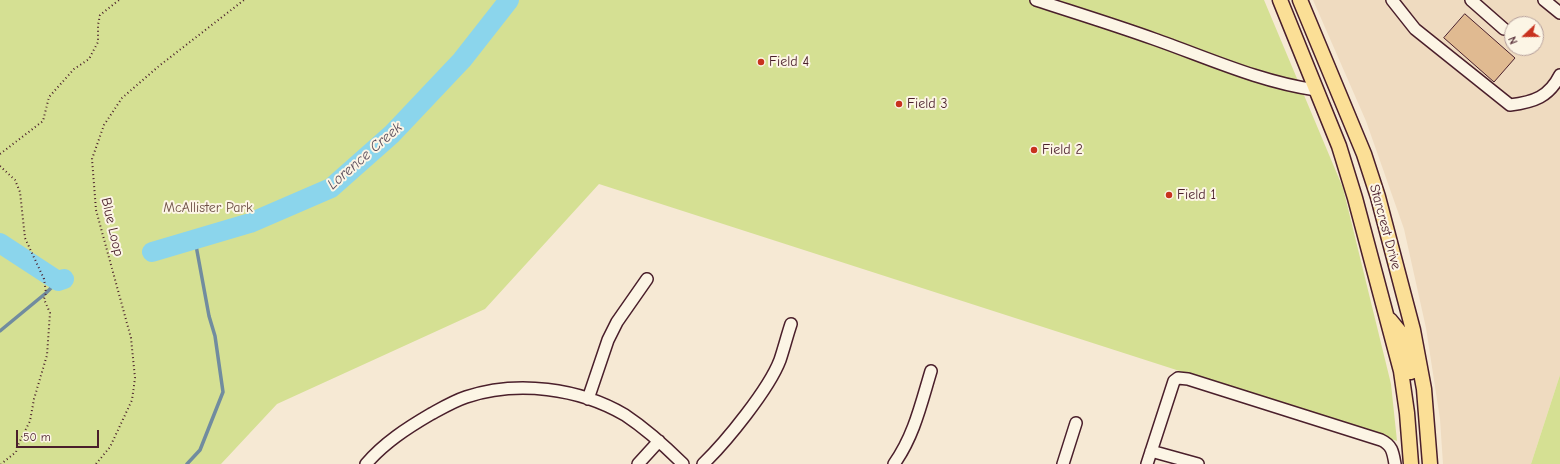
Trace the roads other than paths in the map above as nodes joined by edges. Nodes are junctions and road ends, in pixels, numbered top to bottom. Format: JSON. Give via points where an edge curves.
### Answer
{"nodes":[{"id":1,"x":1036,"y":0,"type":"edge"},
{"id":2,"x":1280,"y":0,"type":"edge"},
{"id":3,"x":1300,"y":0,"type":"edge"},
{"id":4,"x":1392,"y":0,"type":"edge"},
{"id":5,"x":1471,"y":0,"type":"edge"},
{"id":6,"x":1544,"y":0,"type":"edge"},
{"id":7,"x":1560,"y":13,"type":"edge"},
{"id":8,"x":1504,"y":29,"type":"dead end"},
{"id":9,"x":1560,"y":75,"type":"edge"},
{"id":10,"x":1316,"y":90,"type":"junction"},
{"id":11,"x":647,"y":279,"type":"dead end"},
{"id":12,"x":1388,"y":319,"type":"junction"},
{"id":13,"x":790,"y":324,"type":"dead end"},
{"id":14,"x":931,"y":371,"type":"dead end"},
{"id":15,"x":1424,"y":389,"type":"junction"},
{"id":16,"x":588,"y":399,"type":"junction"},
{"id":17,"x":1076,"y":423,"type":"dead end"},
{"id":18,"x":659,"y":441,"type":"junction"},
{"id":19,"x":1151,"y":451,"type":"junction"},
{"id":20,"x":366,"y":464,"type":"edge"},
{"id":21,"x":638,"y":464,"type":"edge"},
{"id":22,"x":683,"y":464,"type":"edge"},
{"id":23,"x":703,"y":464,"type":"edge"},
{"id":24,"x":894,"y":464,"type":"edge"},
{"id":25,"x":1063,"y":464,"type":"edge"},
{"id":26,"x":1147,"y":464,"type":"edge"},
{"id":27,"x":1198,"y":464,"type":"edge"},
{"id":28,"x":1395,"y":464,"type":"edge"},
{"id":29,"x":1411,"y":464,"type":"edge"},
{"id":30,"x":1430,"y":464,"type":"edge"}],
"edges":[{"from":1,"to":10,"type":"street","via":[[1156,40],[1215,63],[1297,87]]},
{"from":2,"to":10,"type":"main road","name":"Starcrest Drive"},
{"from":3,"to":15,"type":"main road","name":"Starcrest Drive","via":[[1364,154],[1378,197],[1413,330]]},
{"from":4,"to":9,"type":"street","via":[[1415,29],[1510,105],[1532,102],[1553,89]]},
{"from":5,"to":8,"type":"street"},
{"from":6,"to":7,"type":"street"},
{"from":10,"to":12,"type":"main road","name":"Starcrest Drive","via":[[1339,146]]},
{"from":11,"to":16,"type":"street","via":[[617,322],[608,340]]},
{"from":12,"to":15,"type":"main road","via":[[1403,336],[1411,371]]},
{"from":12,"to":29,"type":"main road","name":"Starcrest Drive","via":[[1401,370]]},
{"from":13,"to":23,"type":"street","via":[[780,361],[765,389]]},
{"from":14,"to":24,"type":"street","via":[[913,432]]},
{"from":15,"to":30,"type":"main road","name":"Starcrest Drive"},
{"from":16,"to":18,"type":"street","via":[[624,415]]},
{"from":16,"to":20,"type":"street","via":[[567,393],[528,388],[490,390],[465,397],[399,434]]},
{"from":17,"to":25,"type":"street"},
{"from":18,"to":21,"type":"street"},
{"from":18,"to":22,"type":"street"},
{"from":19,"to":26,"type":"street"},
{"from":19,"to":27,"type":"street"},
{"from":19,"to":28,"type":"street","via":[[1174,381],[1178,378],[1381,440],[1392,449]]}]}
